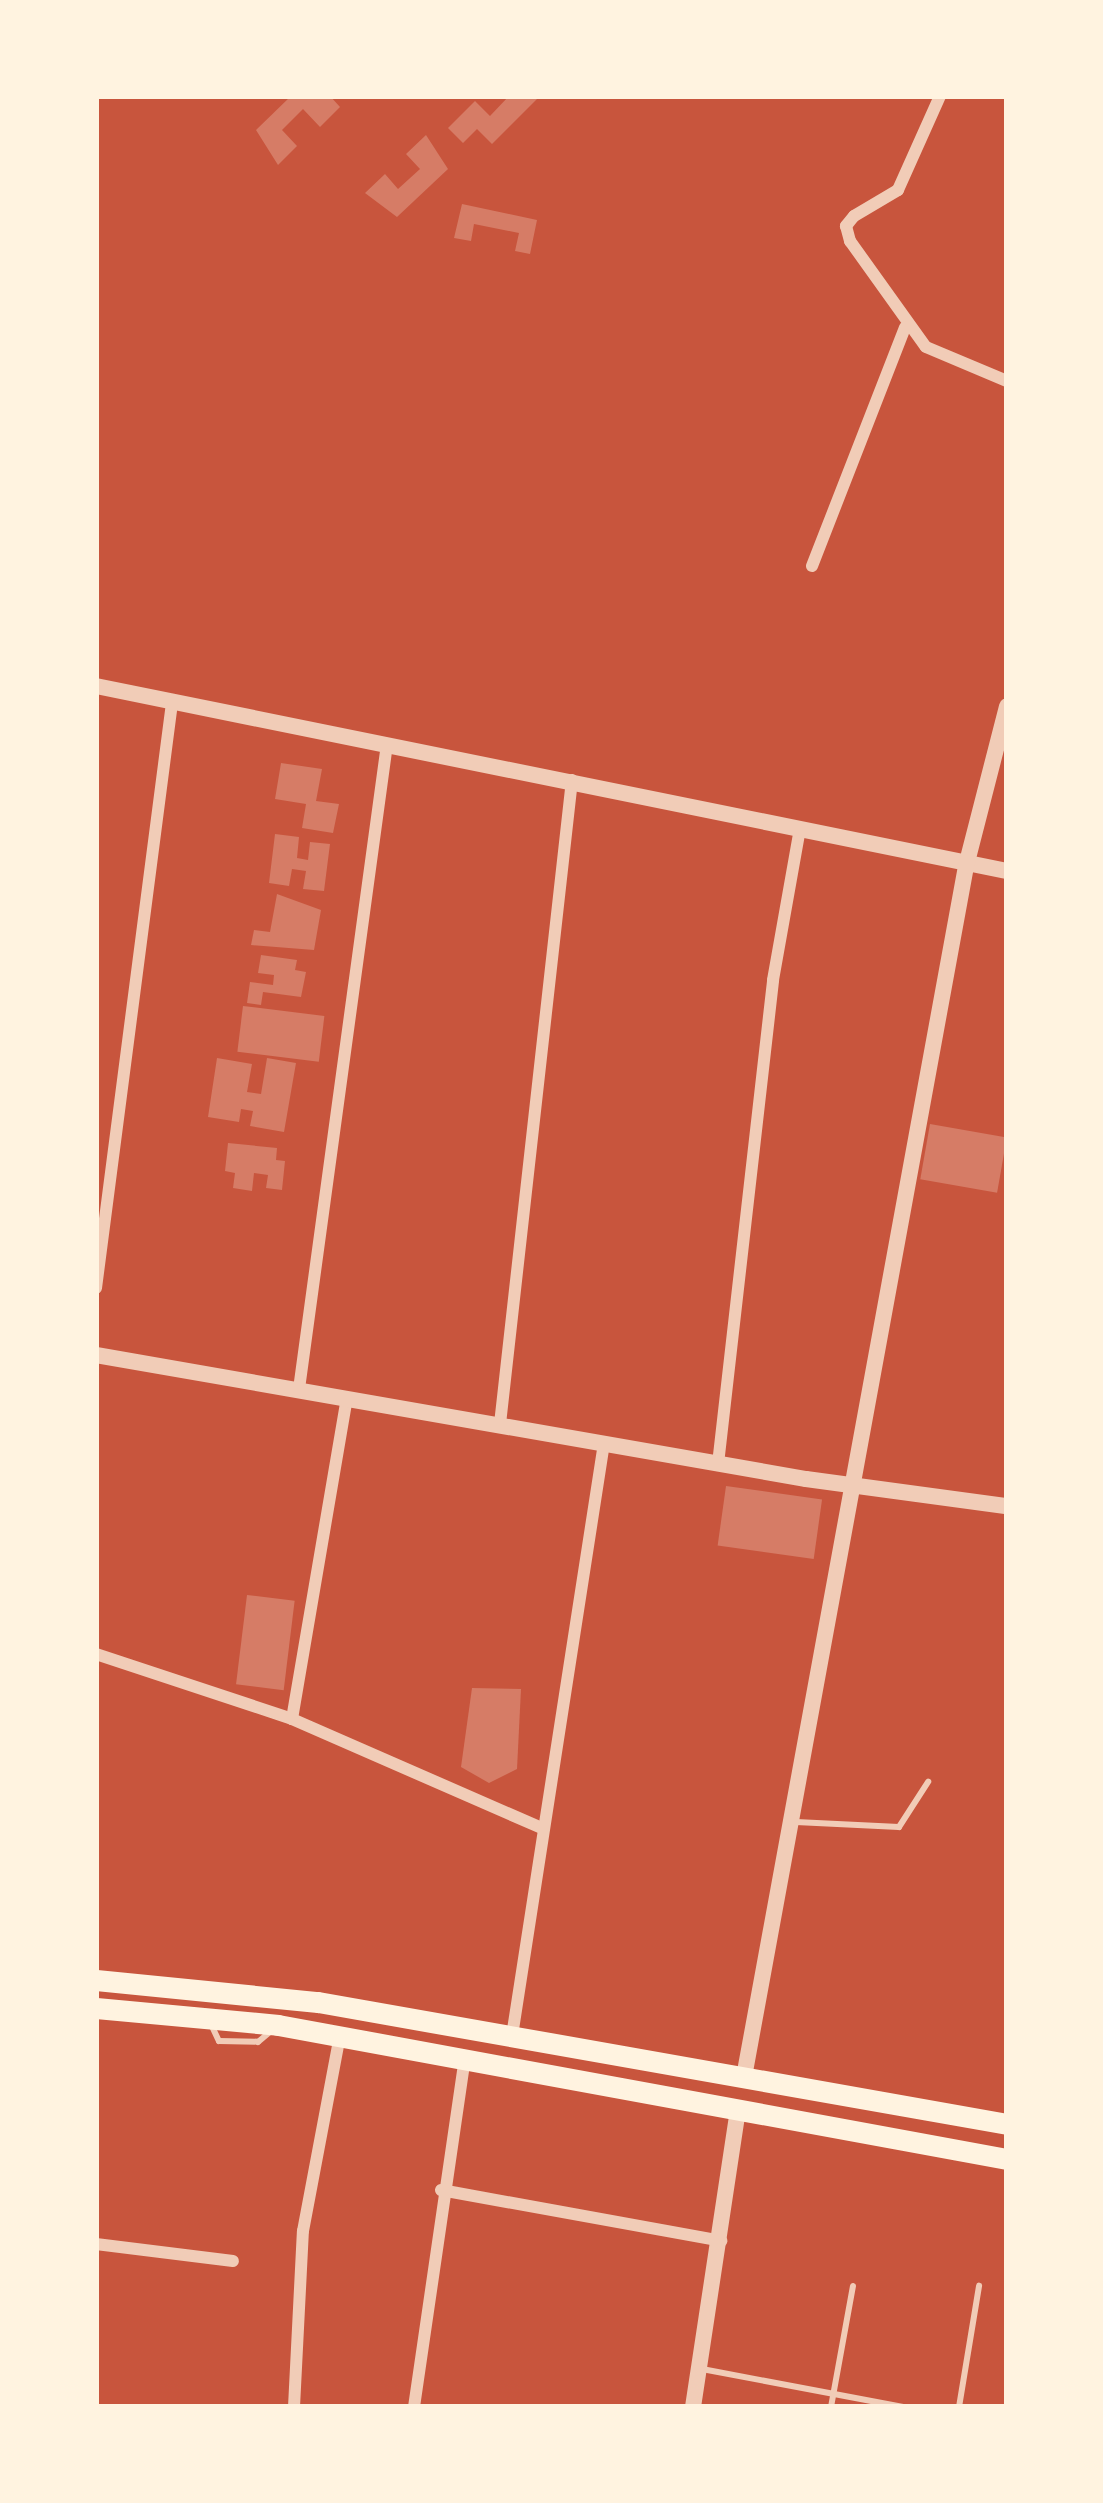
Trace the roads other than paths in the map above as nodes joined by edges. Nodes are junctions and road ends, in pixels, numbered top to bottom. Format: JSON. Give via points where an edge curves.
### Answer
{"nodes":[{"id":1,"x":940,"y":96,"type":"edge"},
{"id":2,"x":905,"y":327,"type":"junction"},
{"id":3,"x":1007,"y":381,"type":"edge"},
{"id":4,"x":812,"y":566,"type":"dead end"},
{"id":5,"x":96,"y":686,"type":"edge"},
{"id":6,"x":172,"y":703,"type":"junction"},
{"id":7,"x":1007,"y":706,"type":"edge"},
{"id":8,"x":386,"y":744,"type":"junction"},
{"id":9,"x":572,"y":780,"type":"junction"},
{"id":10,"x":800,"y":829,"type":"junction"},
{"id":11,"x":966,"y":866,"type":"junction"},
{"id":12,"x":1007,"y":871,"type":"edge"},
{"id":13,"x":96,"y":1288,"type":"edge"},
{"id":14,"x":96,"y":1355,"type":"edge"},
{"id":15,"x":299,"y":1389,"type":"junction"},
{"id":16,"x":346,"y":1397,"type":"junction"},
{"id":17,"x":500,"y":1424,"type":"junction"},
{"id":18,"x":604,"y":1443,"type":"junction"},
{"id":19,"x":718,"y":1464,"type":"junction"},
{"id":20,"x":855,"y":1487,"type":"junction"},
{"id":21,"x":1007,"y":1506,"type":"edge"},
{"id":22,"x":96,"y":1654,"type":"edge"},
{"id":23,"x":292,"y":1719,"type":"junction"},
{"id":24,"x":928,"y":1782,"type":"dead end"},
{"id":25,"x":795,"y":1822,"type":"junction"},
{"id":26,"x":539,"y":1827,"type":"junction"},
{"id":27,"x":96,"y":1980,"type":"edge"},
{"id":28,"x":96,"y":2008,"type":"edge"},
{"id":29,"x":340,"y":2036,"type":"junction"},
{"id":30,"x":512,"y":2036,"type":"junction"},
{"id":31,"x":464,"y":2059,"type":"junction"},
{"id":32,"x":687,"y":2068,"type":"junction"},
{"id":33,"x":744,"y":2078,"type":"junction"},
{"id":34,"x":808,"y":2089,"type":"junction"},
{"id":35,"x":683,"y":2100,"type":"junction"},
{"id":36,"x":738,"y":2110,"type":"junction"},
{"id":37,"x":802,"y":2121,"type":"junction"},
{"id":38,"x":1007,"y":2124,"type":"edge"},
{"id":39,"x":1007,"y":2159,"type":"edge"},
{"id":40,"x":441,"y":2190,"type":"junction"},
{"id":41,"x":722,"y":2242,"type":"junction"},
{"id":42,"x":96,"y":2244,"type":"edge"},
{"id":43,"x":233,"y":2261,"type":"dead end"},
{"id":44,"x":854,"y":2286,"type":"dead end"},
{"id":45,"x":979,"y":2287,"type":"dead end"},
{"id":46,"x":700,"y":2368,"type":"junction"},
{"id":47,"x":833,"y":2395,"type":"junction"},
{"id":48,"x":295,"y":2407,"type":"edge"},
{"id":49,"x":414,"y":2407,"type":"edge"},
{"id":50,"x":693,"y":2407,"type":"edge"},
{"id":51,"x":830,"y":2407,"type":"edge"},
{"id":52,"x":904,"y":2407,"type":"edge"},
{"id":53,"x":959,"y":2407,"type":"edge"}],
"edges":[{"from":1,"to":2,"type":"street","via":[[898,190],[846,226]]},
{"from":2,"to":3,"type":"street","via":[[926,347]]},
{"from":2,"to":4,"type":"street"},
{"from":5,"to":6,"type":"street"},
{"from":6,"to":8,"type":"street"},
{"from":6,"to":13,"type":"street"},
{"from":7,"to":11,"type":"street"},
{"from":8,"to":9,"type":"street"},
{"from":8,"to":15,"type":"street"},
{"from":9,"to":10,"type":"street"},
{"from":9,"to":17,"type":"street"},
{"from":10,"to":11,"type":"street"},
{"from":10,"to":19,"type":"street","via":[[773,980]]},
{"from":11,"to":12,"type":"street"},
{"from":11,"to":20,"type":"street"},
{"from":14,"to":15,"type":"street"},
{"from":15,"to":16,"type":"street"},
{"from":16,"to":17,"type":"street"},
{"from":16,"to":23,"type":"street"},
{"from":17,"to":18,"type":"street"},
{"from":18,"to":19,"type":"street"},
{"from":18,"to":26,"type":"street"},
{"from":19,"to":20,"type":"street"},
{"from":20,"to":21,"type":"street"},
{"from":20,"to":25,"type":"street"},
{"from":22,"to":23,"type":"street"},
{"from":23,"to":26,"type":"street"},
{"from":24,"to":25,"type":"lane","via":[[899,1827]]},
{"from":25,"to":33,"type":"street"},
{"from":26,"to":30,"type":"street"},
{"from":27,"to":30,"type":"highway","via":[[318,2002]]},
{"from":28,"to":29,"type":"highway"},
{"from":29,"to":31,"type":"highway"},
{"from":29,"to":48,"type":"street","via":[[300,2256]]},
{"from":30,"to":32,"type":"highway"},
{"from":31,"to":35,"type":"highway"},
{"from":31,"to":40,"type":"street"},
{"from":32,"to":33,"type":"highway"},
{"from":32,"to":35,"type":"highway"},
{"from":33,"to":34,"type":"highway"},
{"from":34,"to":37,"type":"highway"},
{"from":34,"to":38,"type":"highway"},
{"from":35,"to":36,"type":"highway"},
{"from":36,"to":37,"type":"highway"},
{"from":36,"to":41,"type":"street"},
{"from":37,"to":39,"type":"highway"},
{"from":40,"to":41,"type":"street"},
{"from":40,"to":49,"type":"street"},
{"from":41,"to":46,"type":"street"},
{"from":42,"to":43,"type":"street"},
{"from":44,"to":47,"type":"lane"},
{"from":45,"to":53,"type":"lane"},
{"from":46,"to":47,"type":"lane"},
{"from":46,"to":50,"type":"street"},
{"from":47,"to":51,"type":"lane"},
{"from":47,"to":52,"type":"lane"}]}
